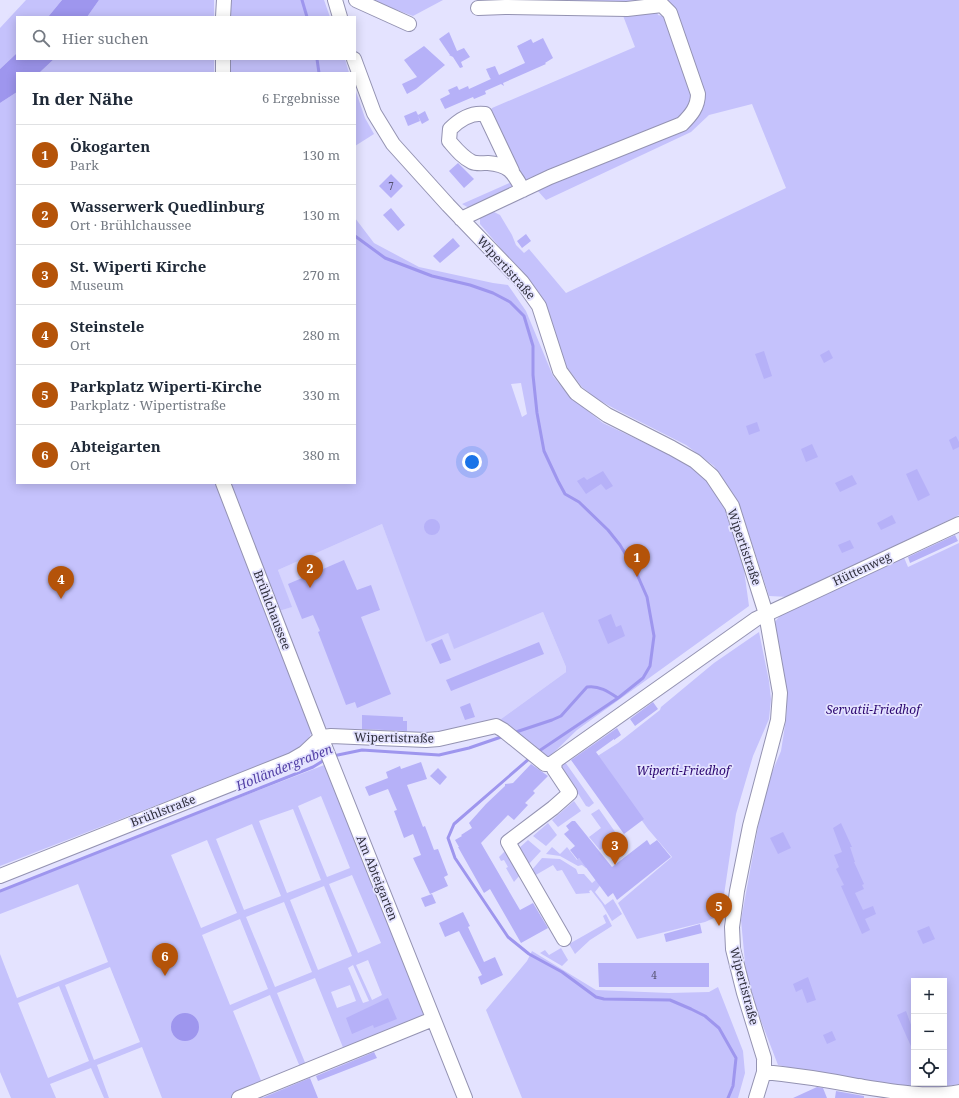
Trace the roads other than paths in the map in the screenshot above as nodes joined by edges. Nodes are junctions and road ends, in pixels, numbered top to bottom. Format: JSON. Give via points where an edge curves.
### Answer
{"nodes":[{"id":1,"x":224,"y":0,"type":"edge"},
{"id":2,"x":335,"y":0,"type":"edge"},
{"id":3,"x":356,"y":0,"type":"edge"},
{"id":4,"x":478,"y":8,"type":"dead end"},
{"id":5,"x":224,"y":16,"type":"edge"},
{"id":6,"x":340,"y":16,"type":"edge"},
{"id":7,"x":409,"y":24,"type":"dead end"},
{"id":8,"x":223,"y":60,"type":"edge"},
{"id":9,"x":354,"y":60,"type":"edge"},
{"id":10,"x":223,"y":72,"type":"edge"},
{"id":11,"x":512,"y":171,"type":"junction"},
{"id":12,"x":523,"y":190,"type":"junction"},
{"id":13,"x":461,"y":219,"type":"junction"},
{"id":14,"x":223,"y":484,"type":"edge"},
{"id":15,"x":959,"y":524,"type":"edge"},
{"id":16,"x":766,"y":614,"type":"junction"},
{"id":17,"x":321,"y":737,"type":"junction"},
{"id":18,"x":555,"y":762,"type":"junction"},
{"id":19,"x":0,"y":876,"type":"edge"},
{"id":20,"x":564,"y":939,"type":"dead end"},
{"id":21,"x":433,"y":1019,"type":"junction"},
{"id":22,"x":764,"y":1072,"type":"junction"},
{"id":23,"x":959,"y":1092,"type":"edge"},
{"id":24,"x":238,"y":1098,"type":"edge"},
{"id":25,"x":465,"y":1098,"type":"edge"},
{"id":26,"x":756,"y":1098,"type":"edge"}],
"edges":[{"from":1,"to":5,"type":"street"},
{"from":2,"to":6,"type":"street"},
{"from":3,"to":7,"type":"street"},
{"from":4,"to":12,"type":"street","via":[[627,9],[662,5],[670,13],[698,94],[695,108],[682,124]]},
{"from":8,"to":10,"type":"street"},
{"from":9,"to":13,"type":"street","name":"Wipertistraße","via":[[374,113],[393,144]]},
{"from":11,"to":11,"type":"street","via":[[504,166],[474,163],[461,155],[449,141],[450,129],[459,120],[477,113],[485,114]]},
{"from":11,"to":12,"type":"street"},
{"from":12,"to":13,"type":"street"},
{"from":13,"to":16,"type":"street","name":"Wipertistraße","via":[[522,282],[539,306],[560,371],[576,392],[607,415],[695,461],[712,476],[732,506]]},
{"from":14,"to":17,"type":"street","name":"Brühlchaussee"},
{"from":15,"to":16,"type":"street","name":"Hüttenweg"},
{"from":16,"to":18,"type":"street"},
{"from":16,"to":22,"type":"street","name":"Wipertistraße","via":[[780,693],[778,720],[750,826],[732,927],[733,950],[764,1058]]},
{"from":17,"to":18,"type":"street","name":"Wipertistraße","via":[[426,740],[496,726],[537,758],[547,764]]},
{"from":17,"to":19,"type":"street","name":"Brühlstraße","via":[[292,760]]},
{"from":17,"to":21,"type":"street","name":"Am Abteigarten"},
{"from":18,"to":20,"type":"street","via":[[554,769],[570,793],[508,842]]},
{"from":21,"to":24,"type":"street"},
{"from":21,"to":25,"type":"street","name":"Am Abteigarten"},
{"from":22,"to":23,"type":"street","via":[[918,1094]]},
{"from":22,"to":26,"type":"street","name":"Wipertistraße"}]}
